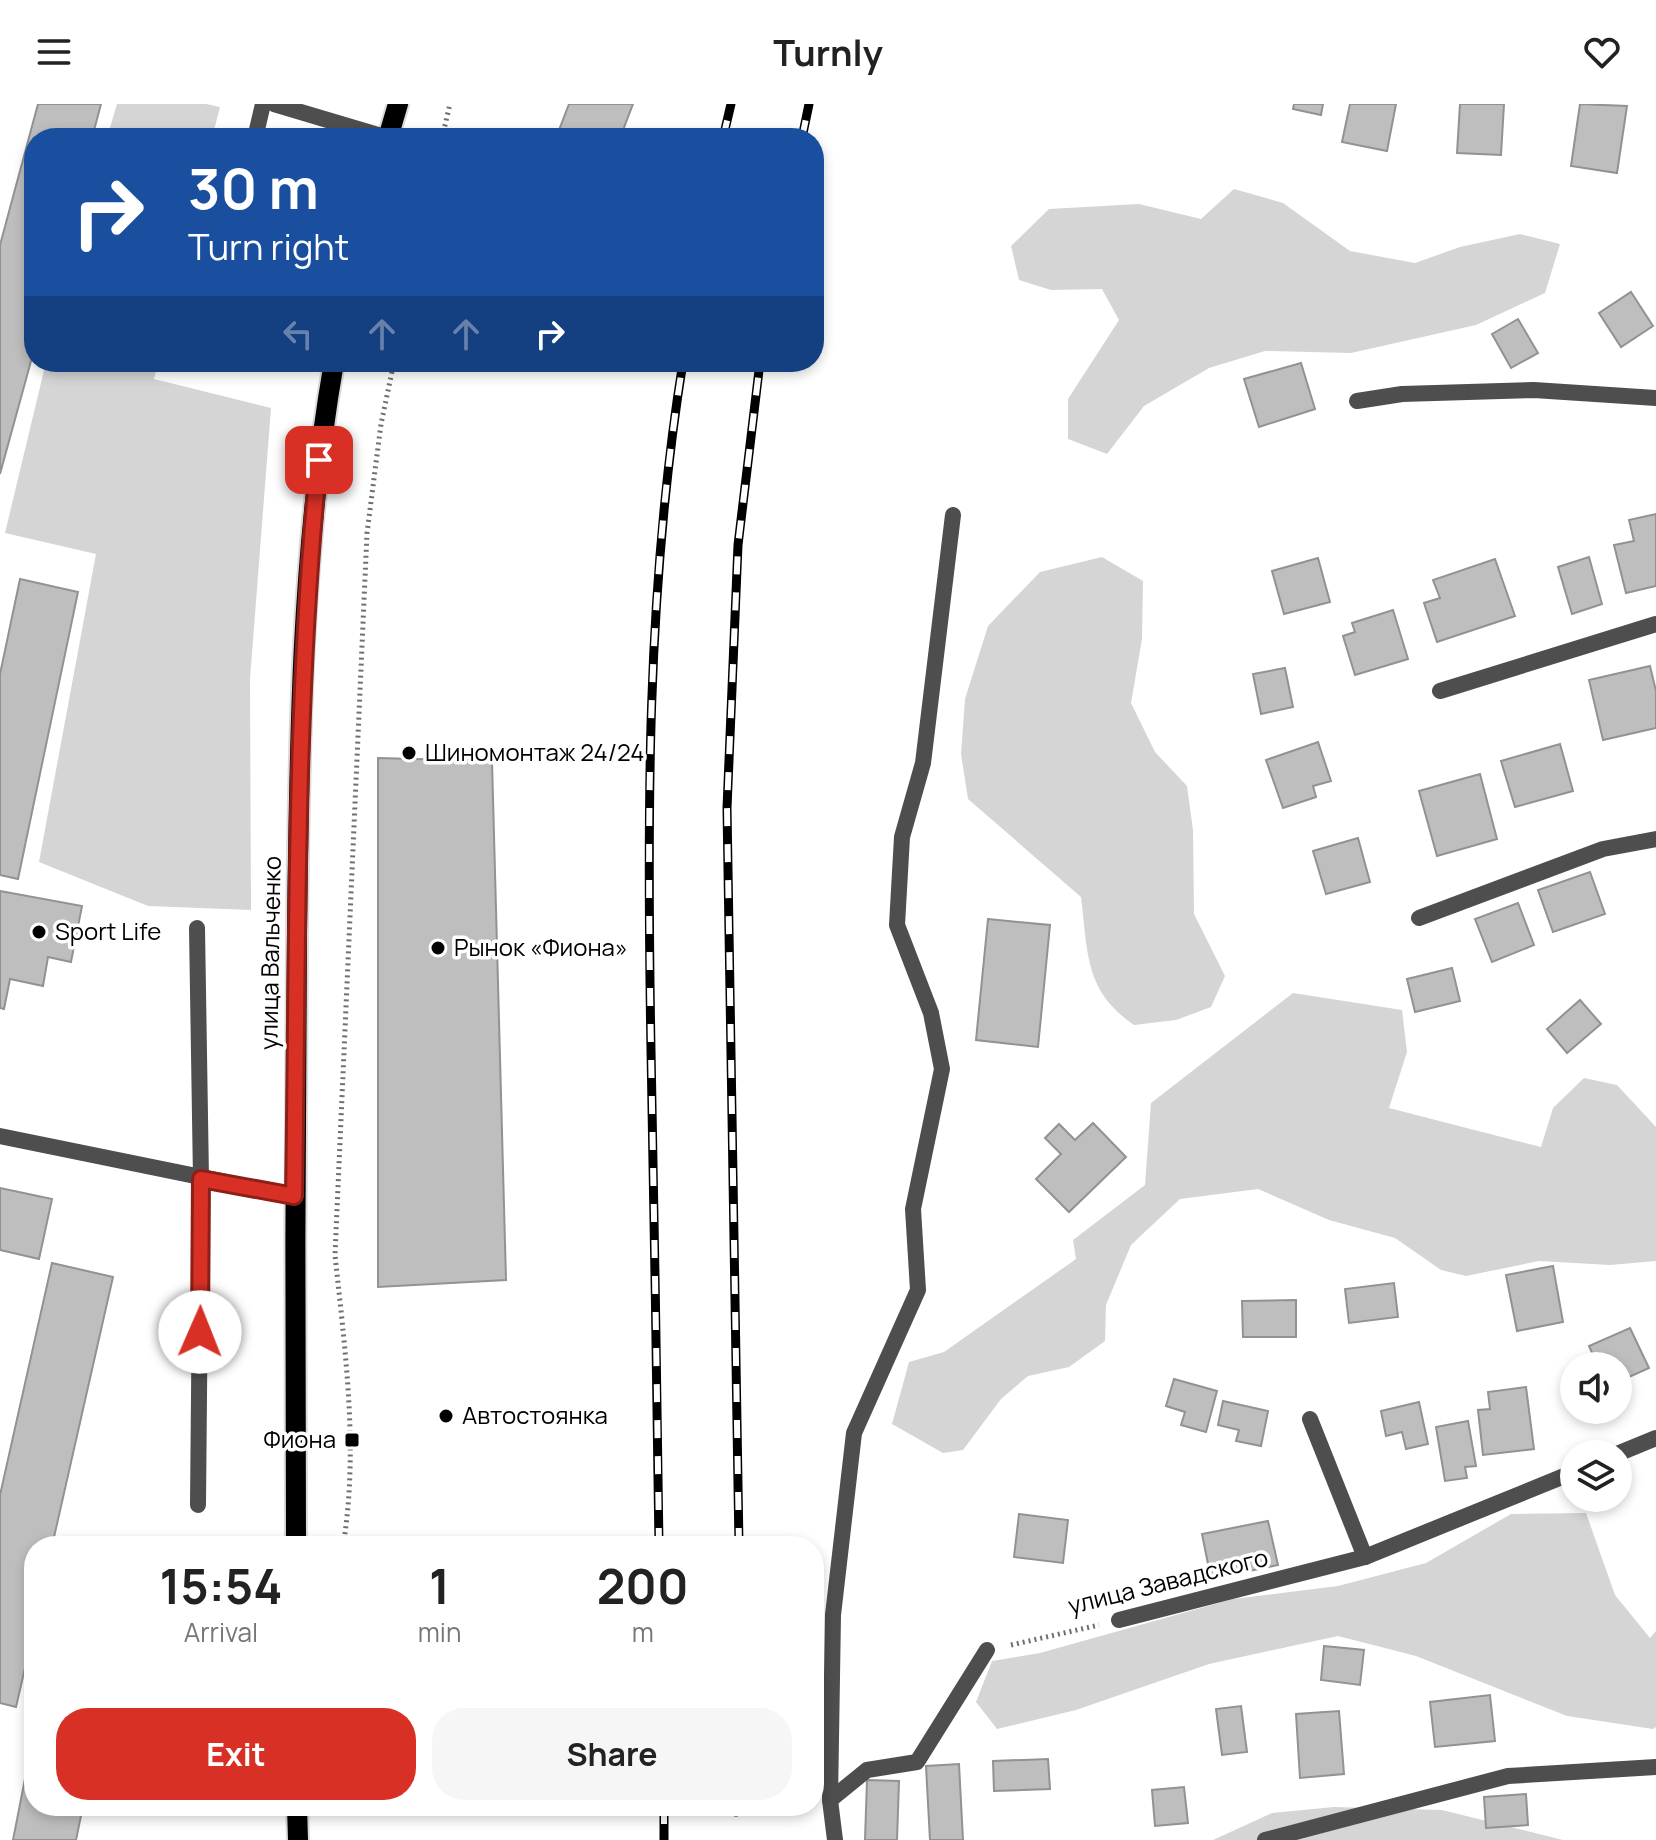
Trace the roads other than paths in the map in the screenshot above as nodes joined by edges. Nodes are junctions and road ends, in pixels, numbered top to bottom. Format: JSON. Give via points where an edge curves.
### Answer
{"nodes":[{"id":1,"x":263,"y":104,"type":"edge"},
{"id":2,"x":274,"y":104,"type":"edge"},
{"id":3,"x":398,"y":104,"type":"edge"},
{"id":4,"x":257,"y":128,"type":"edge"},
{"id":5,"x":354,"y":128,"type":"edge"},
{"id":6,"x":391,"y":128,"type":"edge"},
{"id":7,"x":332,"y":372,"type":"edge"},
{"id":8,"x":1656,"y":398,"type":"edge"},
{"id":9,"x":1357,"y":401,"type":"dead end"},
{"id":10,"x":953,"y":515,"type":"dead end"},
{"id":11,"x":1656,"y":624,"type":"edge"},
{"id":12,"x":1440,"y":691,"type":"dead end"},
{"id":13,"x":1656,"y":839,"type":"edge"},
{"id":14,"x":1419,"y":918,"type":"dead end"},
{"id":15,"x":197,"y":928,"type":"dead end"},
{"id":16,"x":0,"y":1136,"type":"edge"},
{"id":17,"x":201,"y":1179,"type":"junction"},
{"id":18,"x":294,"y":1196,"type":"junction"},
{"id":19,"x":1310,"y":1419,"type":"dead end"},
{"id":20,"x":1656,"y":1438,"type":"edge"},
{"id":21,"x":1632,"y":1448,"type":"edge"},
{"id":22,"x":1560,"y":1478,"type":"edge"},
{"id":23,"x":198,"y":1505,"type":"dead end"},
{"id":24,"x":296,"y":1536,"type":"edge"},
{"id":25,"x":1365,"y":1557,"type":"junction"},
{"id":26,"x":1119,"y":1620,"type":"road end"},
{"id":27,"x":987,"y":1650,"type":"road end"},
{"id":28,"x":1656,"y":1767,"type":"edge"},
{"id":29,"x":830,"y":1800,"type":"junction"},
{"id":30,"x":297,"y":1816,"type":"edge"},
{"id":31,"x":298,"y":1840,"type":"edge"},
{"id":32,"x":835,"y":1840,"type":"edge"},
{"id":33,"x":1265,"y":1840,"type":"edge"}],
"edges":[{"from":1,"to":4,"type":"street"},
{"from":2,"to":5,"type":"street"},
{"from":3,"to":6,"type":"main road"},
{"from":7,"to":18,"type":"main road","name":"улица Вальченко","via":[[320,449],[304,647]]},
{"from":8,"to":9,"type":"street","via":[[1534,390],[1402,394]]},
{"from":10,"to":29,"type":"street","via":[[923,763],[902,837],[897,925],[931,1013],[942,1069],[913,1209],[918,1290],[854,1433],[833,1615]]},
{"from":11,"to":12,"type":"street"},
{"from":13,"to":14,"type":"street","via":[[1603,849]]},
{"from":15,"to":17,"type":"street"},
{"from":16,"to":17,"type":"street"},
{"from":17,"to":18,"type":"street"},
{"from":17,"to":23,"type":"street"},
{"from":18,"to":24,"type":"main road","name":"улица Вальченко"},
{"from":19,"to":25,"type":"street"},
{"from":20,"to":21,"type":"street"},
{"from":22,"to":25,"type":"street","name":"улица Завадского"},
{"from":25,"to":26,"type":"street","name":"улица Завадского"},
{"from":27,"to":29,"type":"street","via":[[917,1762],[867,1770]]},
{"from":28,"to":33,"type":"street","via":[[1508,1776]]},
{"from":29,"to":32,"type":"street"},
{"from":30,"to":31,"type":"main road"}]}
